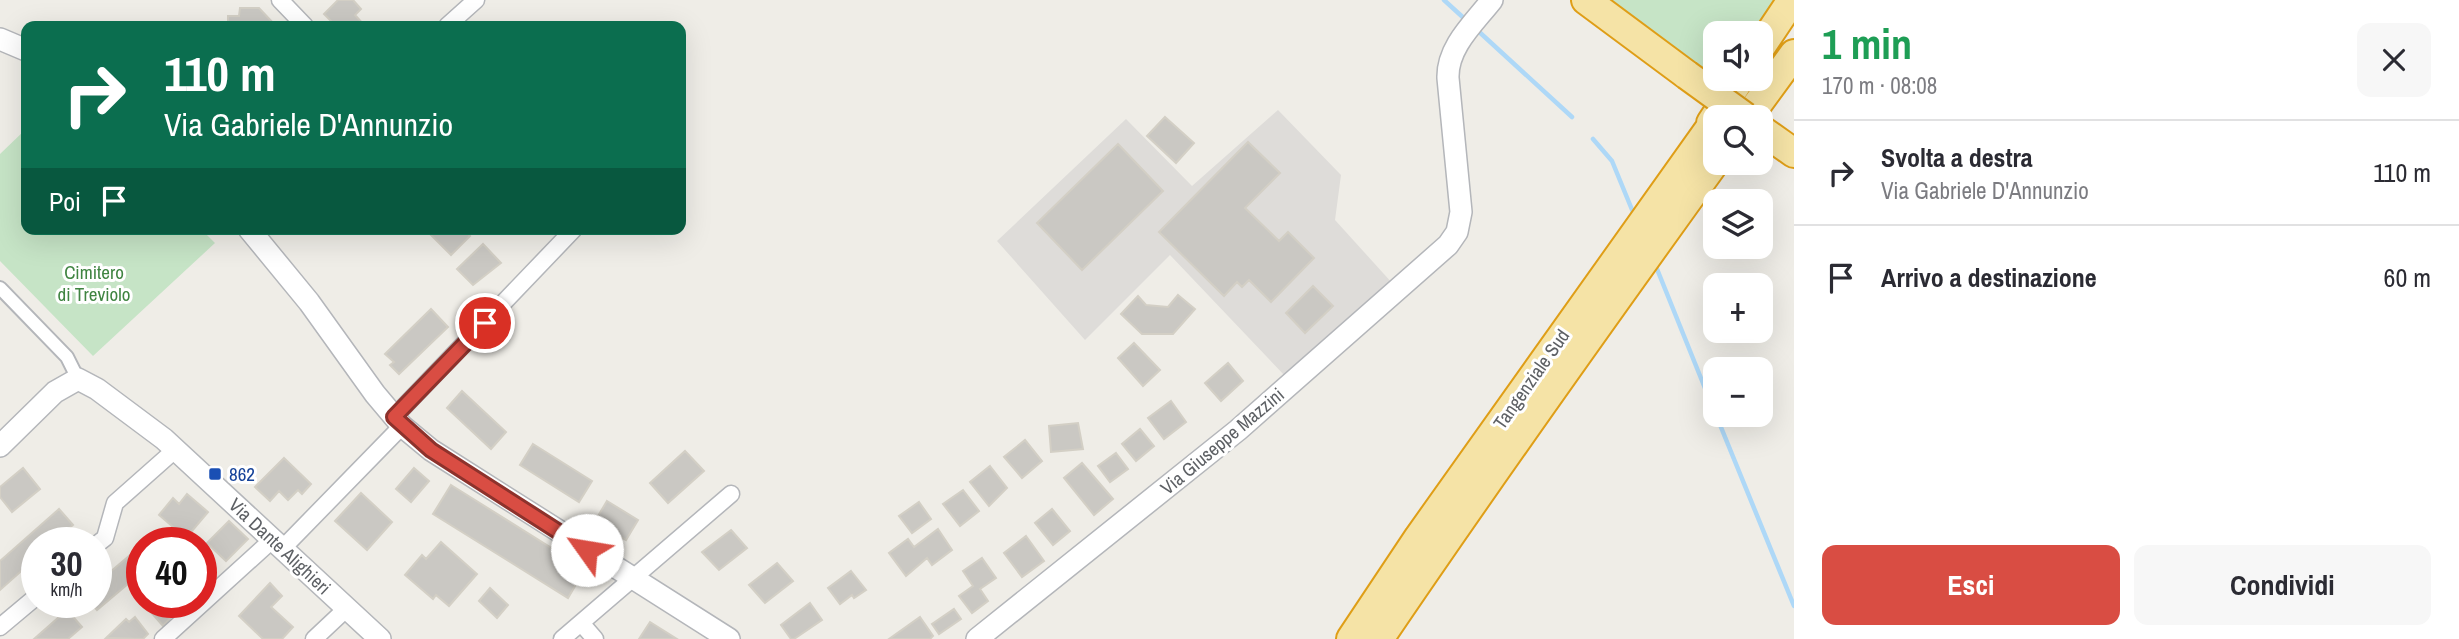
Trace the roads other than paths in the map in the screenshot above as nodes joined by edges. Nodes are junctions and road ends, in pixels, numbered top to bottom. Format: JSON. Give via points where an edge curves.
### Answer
{"nodes":[{"id":1,"x":280,"y":0,"type":"edge"},
{"id":2,"x":476,"y":0,"type":"edge"},
{"id":3,"x":1586,"y":0,"type":"edge"},
{"id":4,"x":1792,"y":0,"type":"edge"},
{"id":5,"x":1490,"y":1,"type":"edge"},
{"id":6,"x":1794,"y":15,"type":"edge"},
{"id":7,"x":300,"y":21,"type":"edge"},
{"id":8,"x":453,"y":21,"type":"edge"},
{"id":9,"x":1773,"y":28,"type":"edge"},
{"id":10,"x":0,"y":39,"type":"edge"},
{"id":11,"x":1773,"y":43,"type":"edge"},
{"id":12,"x":21,"y":48,"type":"edge"},
{"id":13,"x":1794,"y":54,"type":"edge"},
{"id":14,"x":1729,"y":105,"type":"edge"},
{"id":15,"x":1755,"y":105,"type":"edge"},
{"id":16,"x":1773,"y":138,"type":"edge"},
{"id":17,"x":1794,"y":153,"type":"edge"},
{"id":18,"x":1703,"y":158,"type":"edge"},
{"id":19,"x":1703,"y":159,"type":"edge"},
{"id":20,"x":255,"y":235,"type":"edge"},
{"id":21,"x":568,"y":235,"type":"edge"},
{"id":22,"x":1617,"y":277,"type":"junction"},
{"id":23,"x":0,"y":288,"type":"edge"},
{"id":24,"x":78,"y":379,"type":"junction"},
{"id":25,"x":398,"y":421,"type":"junction"},
{"id":26,"x":0,"y":446,"type":"edge"},
{"id":27,"x":176,"y":449,"type":"junction"},
{"id":28,"x":731,"y":494,"type":"dead end"},
{"id":29,"x":108,"y":527,"type":"edge"},
{"id":30,"x":277,"y":544,"type":"junction"},
{"id":31,"x":632,"y":578,"type":"junction"},
{"id":32,"x":347,"y":608,"type":"junction"},
{"id":33,"x":21,"y":609,"type":"edge"},
{"id":34,"x":582,"y":624,"type":"junction"},
{"id":35,"x":0,"y":627,"type":"edge"},
{"id":36,"x":163,"y":639,"type":"edge"},
{"id":37,"x":314,"y":639,"type":"edge"},
{"id":38,"x":380,"y":639,"type":"edge"},
{"id":39,"x":562,"y":639,"type":"edge"},
{"id":40,"x":595,"y":639,"type":"edge"},
{"id":41,"x":729,"y":639,"type":"edge"},
{"id":42,"x":977,"y":639,"type":"edge"},
{"id":43,"x":1351,"y":639,"type":"edge"},
{"id":44,"x":1379,"y":639,"type":"edge"}],
"edges":[{"from":1,"to":7,"type":"street"},
{"from":2,"to":8,"type":"street"},
{"from":3,"to":14,"type":"highway","bridge":true},
{"from":4,"to":9,"type":"highway"},
{"from":5,"to":42,"type":"street","name":"Via Giuseppe Mazzini","via":[[1449,62],[1460,222],[1440,254],[1238,430]]},
{"from":6,"to":11,"type":"highway"},
{"from":10,"to":12,"type":"street"},
{"from":13,"to":15,"type":"highway"},
{"from":16,"to":17,"type":"highway"},
{"from":18,"to":22,"type":"highway","name":"Tangenziale Sud","via":[[1650,211]]},
{"from":19,"to":22,"type":"highway","name":"Tangenziale Sud","via":[[1658,241]]},
{"from":20,"to":25,"type":"street"},
{"from":21,"to":25,"type":"street"},
{"from":22,"to":43,"type":"highway","name":"Tangenziale Sud","via":[[1419,537]]},
{"from":22,"to":44,"type":"highway","name":"Tangenziale Sud"},
{"from":23,"to":24,"type":"street","via":[[67,357]]},
{"from":24,"to":26,"type":"street","via":[[55,392]]},
{"from":24,"to":27,"type":"street","name":"Via Dante Alighieri"},
{"from":25,"to":30,"type":"street"},
{"from":25,"to":31,"type":"street","via":[[431,450]]},
{"from":27,"to":29,"type":"street","via":[[115,503]]},
{"from":27,"to":30,"type":"street","name":"Via Dante Alighieri"},
{"from":28,"to":31,"type":"street"},
{"from":30,"to":32,"type":"street","name":"Via Dante Alighieri"},
{"from":30,"to":36,"type":"street"},
{"from":31,"to":34,"type":"street"},
{"from":31,"to":41,"type":"street"},
{"from":32,"to":37,"type":"street"},
{"from":32,"to":38,"type":"street","name":"Via Dante Alighieri"},
{"from":33,"to":35,"type":"street"},
{"from":34,"to":39,"type":"street"},
{"from":34,"to":40,"type":"street"}]}
